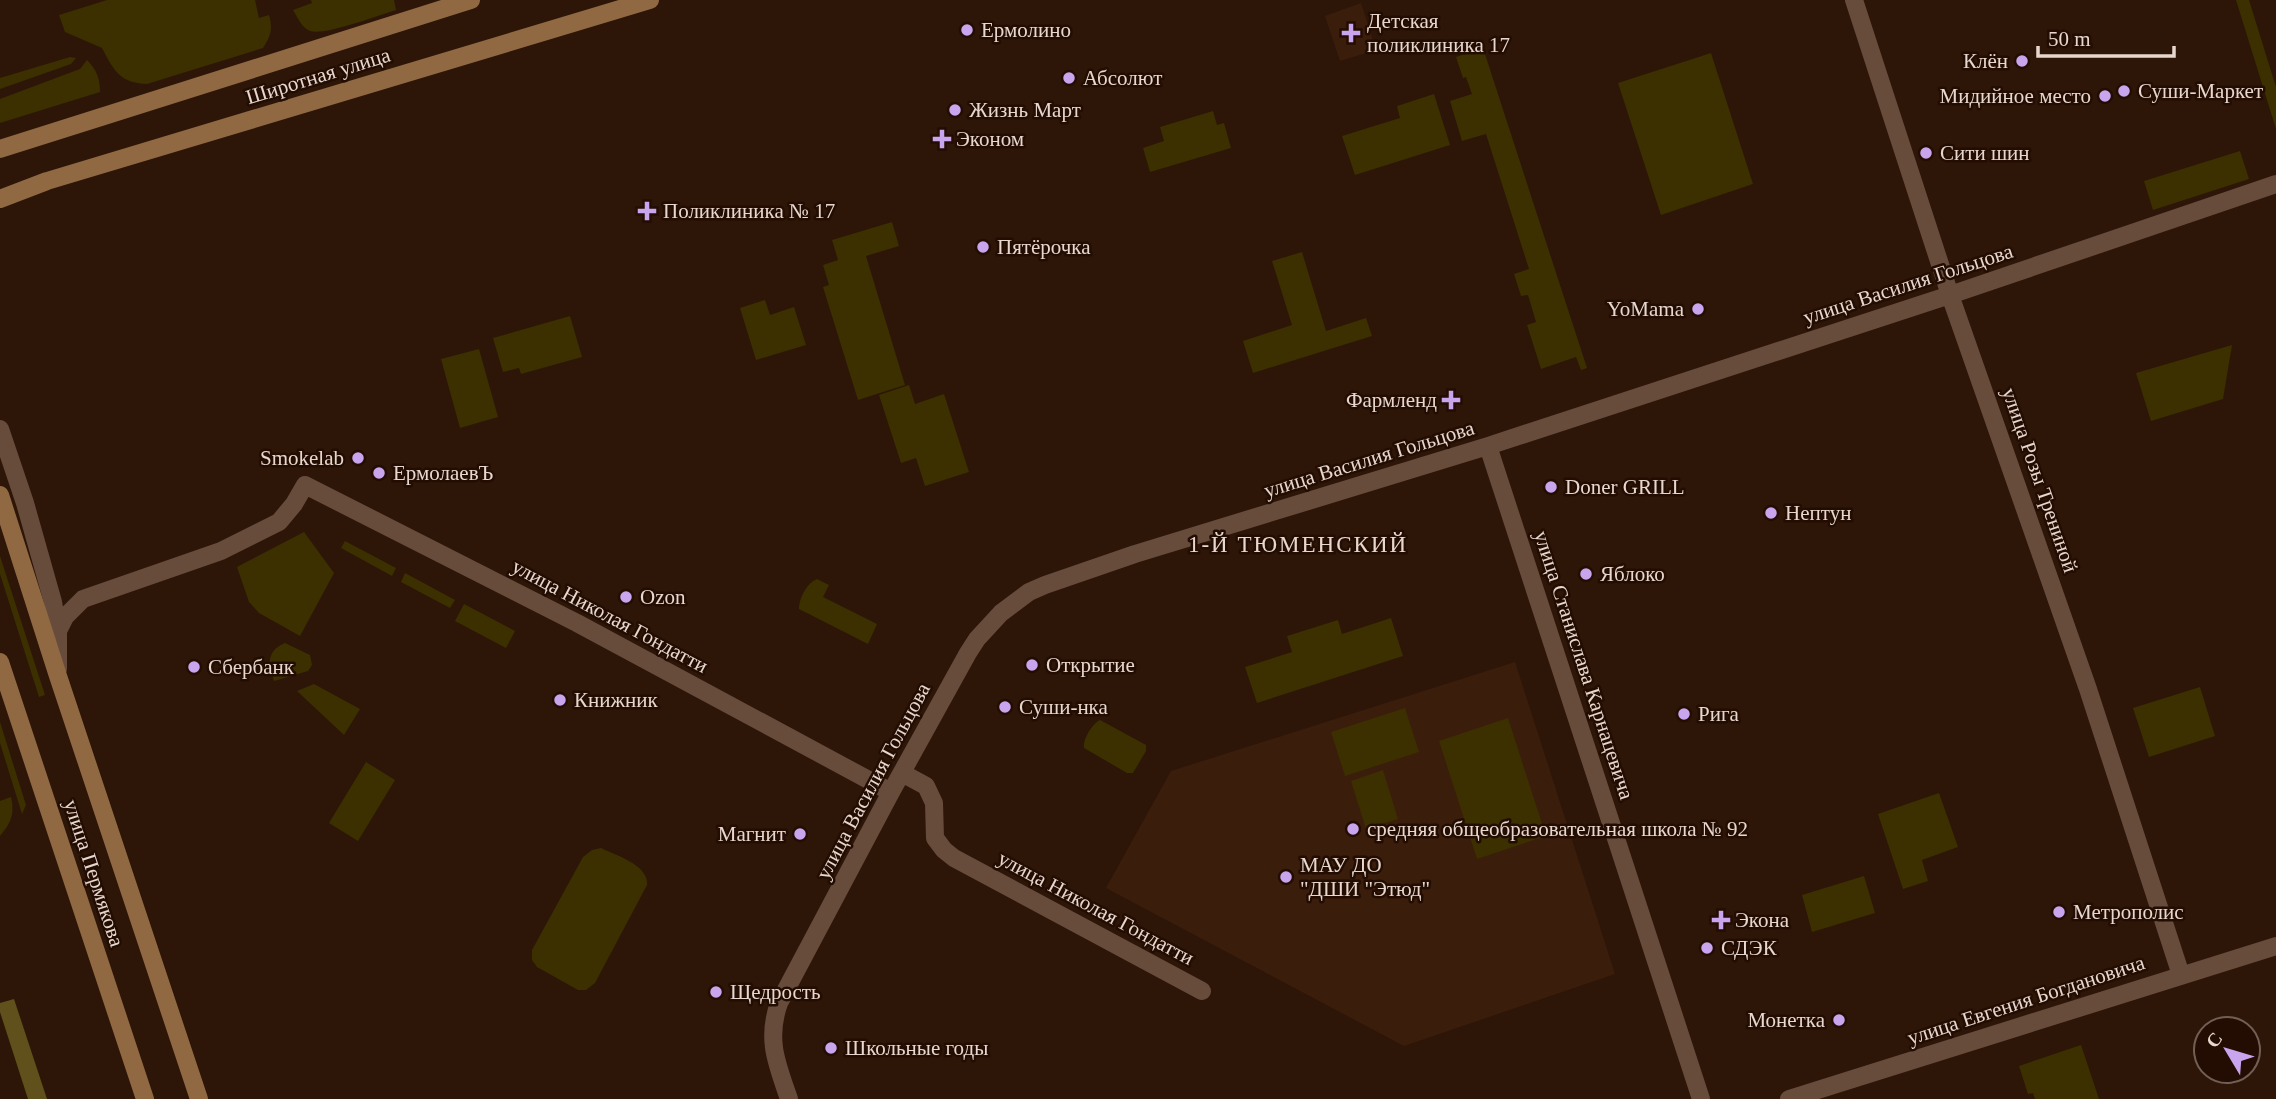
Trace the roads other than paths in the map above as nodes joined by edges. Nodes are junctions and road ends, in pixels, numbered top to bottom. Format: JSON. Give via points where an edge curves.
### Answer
{"nodes":[{"id":1,"x":471,"y":0,"type":"edge"},
{"id":2,"x":650,"y":0,"type":"edge"},
{"id":3,"x":1854,"y":0,"type":"edge"},
{"id":4,"x":0,"y":149,"type":"edge"},
{"id":5,"x":2276,"y":184,"type":"edge"},
{"id":6,"x":0,"y":199,"type":"edge"},
{"id":7,"x":1950,"y":295,"type":"junction"},
{"id":8,"x":0,"y":429,"type":"edge"},
{"id":9,"x":1488,"y":446,"type":"junction"},
{"id":10,"x":0,"y":495,"type":"edge"},
{"id":11,"x":46,"y":576,"type":"junction"},
{"id":12,"x":83,"y":599,"type":"junction"},
{"id":13,"x":58,"y":631,"type":"junction"},
{"id":14,"x":0,"y":662,"type":"edge"},
{"id":15,"x":58,"y":676,"type":"junction"},
{"id":16,"x":902,"y":773,"type":"junction"},
{"id":17,"x":891,"y":792,"type":"junction"},
{"id":18,"x":2276,"y":946,"type":"edge"},
{"id":19,"x":2181,"y":975,"type":"junction"},
{"id":20,"x":1202,"y":991,"type":"dead end"},
{"id":21,"x":196,"y":1095,"type":"edge"},
{"id":22,"x":145,"y":1099,"type":"edge"},
{"id":23,"x":789,"y":1099,"type":"edge"},
{"id":24,"x":1701,"y":1099,"type":"edge"},
{"id":25,"x":1789,"y":1099,"type":"edge"}],
"edges":[{"from":1,"to":4,"type":"main road","name":"Широтная улица"},
{"from":2,"to":6,"type":"main road","name":"Широтная улица"},
{"from":3,"to":7,"type":"street","name":"улица Розы Трениной"},
{"from":5,"to":7,"type":"street","name":"улица Василия Гольцова"},
{"from":7,"to":9,"type":"street","name":"улица Василия Гольцова"},
{"from":7,"to":19,"type":"street","name":"улица Розы Трениной","via":[[2088,689]]},
{"from":8,"to":11,"type":"street","name":"улица Пермякова"},
{"from":9,"to":16,"type":"street","name":"улица Василия Гольцова","via":[[1135,554],[1029,593],[1000,613],[977,639]]},
{"from":9,"to":24,"type":"street","name":"улица Станислава Карнацевича"},
{"from":10,"to":15,"type":"main road","name":"улица Пермякова"},
{"from":11,"to":12,"type":"street","via":[[58,589]]},
{"from":11,"to":13,"type":"street","name":"улица Пермякова"},
{"from":12,"to":13,"type":"street"},
{"from":12,"to":17,"type":"street","name":"улица Николая Гондатти","via":[[221,551],[256,534],[279,522],[305,485],[577,623]]},
{"from":13,"to":15,"type":"street","name":"улица Пермякова"},
{"from":14,"to":22,"type":"main road","name":"улица Пермякова"},
{"from":15,"to":21,"type":"main road","name":"улица Пермякова"},
{"from":16,"to":17,"type":"street","name":"улица Василия Гольцова"},
{"from":16,"to":20,"type":"street","name":"улица Николая Гондатти","via":[[926,786],[934,803],[935,838],[954,858]]},
{"from":17,"to":23,"type":"street","name":"улица Василия Гольцова","via":[[774,1016],[772,1044]]},
{"from":18,"to":19,"type":"street","name":"улица Евгения Богдановича"},
{"from":19,"to":25,"type":"street","name":"улица Евгения Богдановича"}]}
